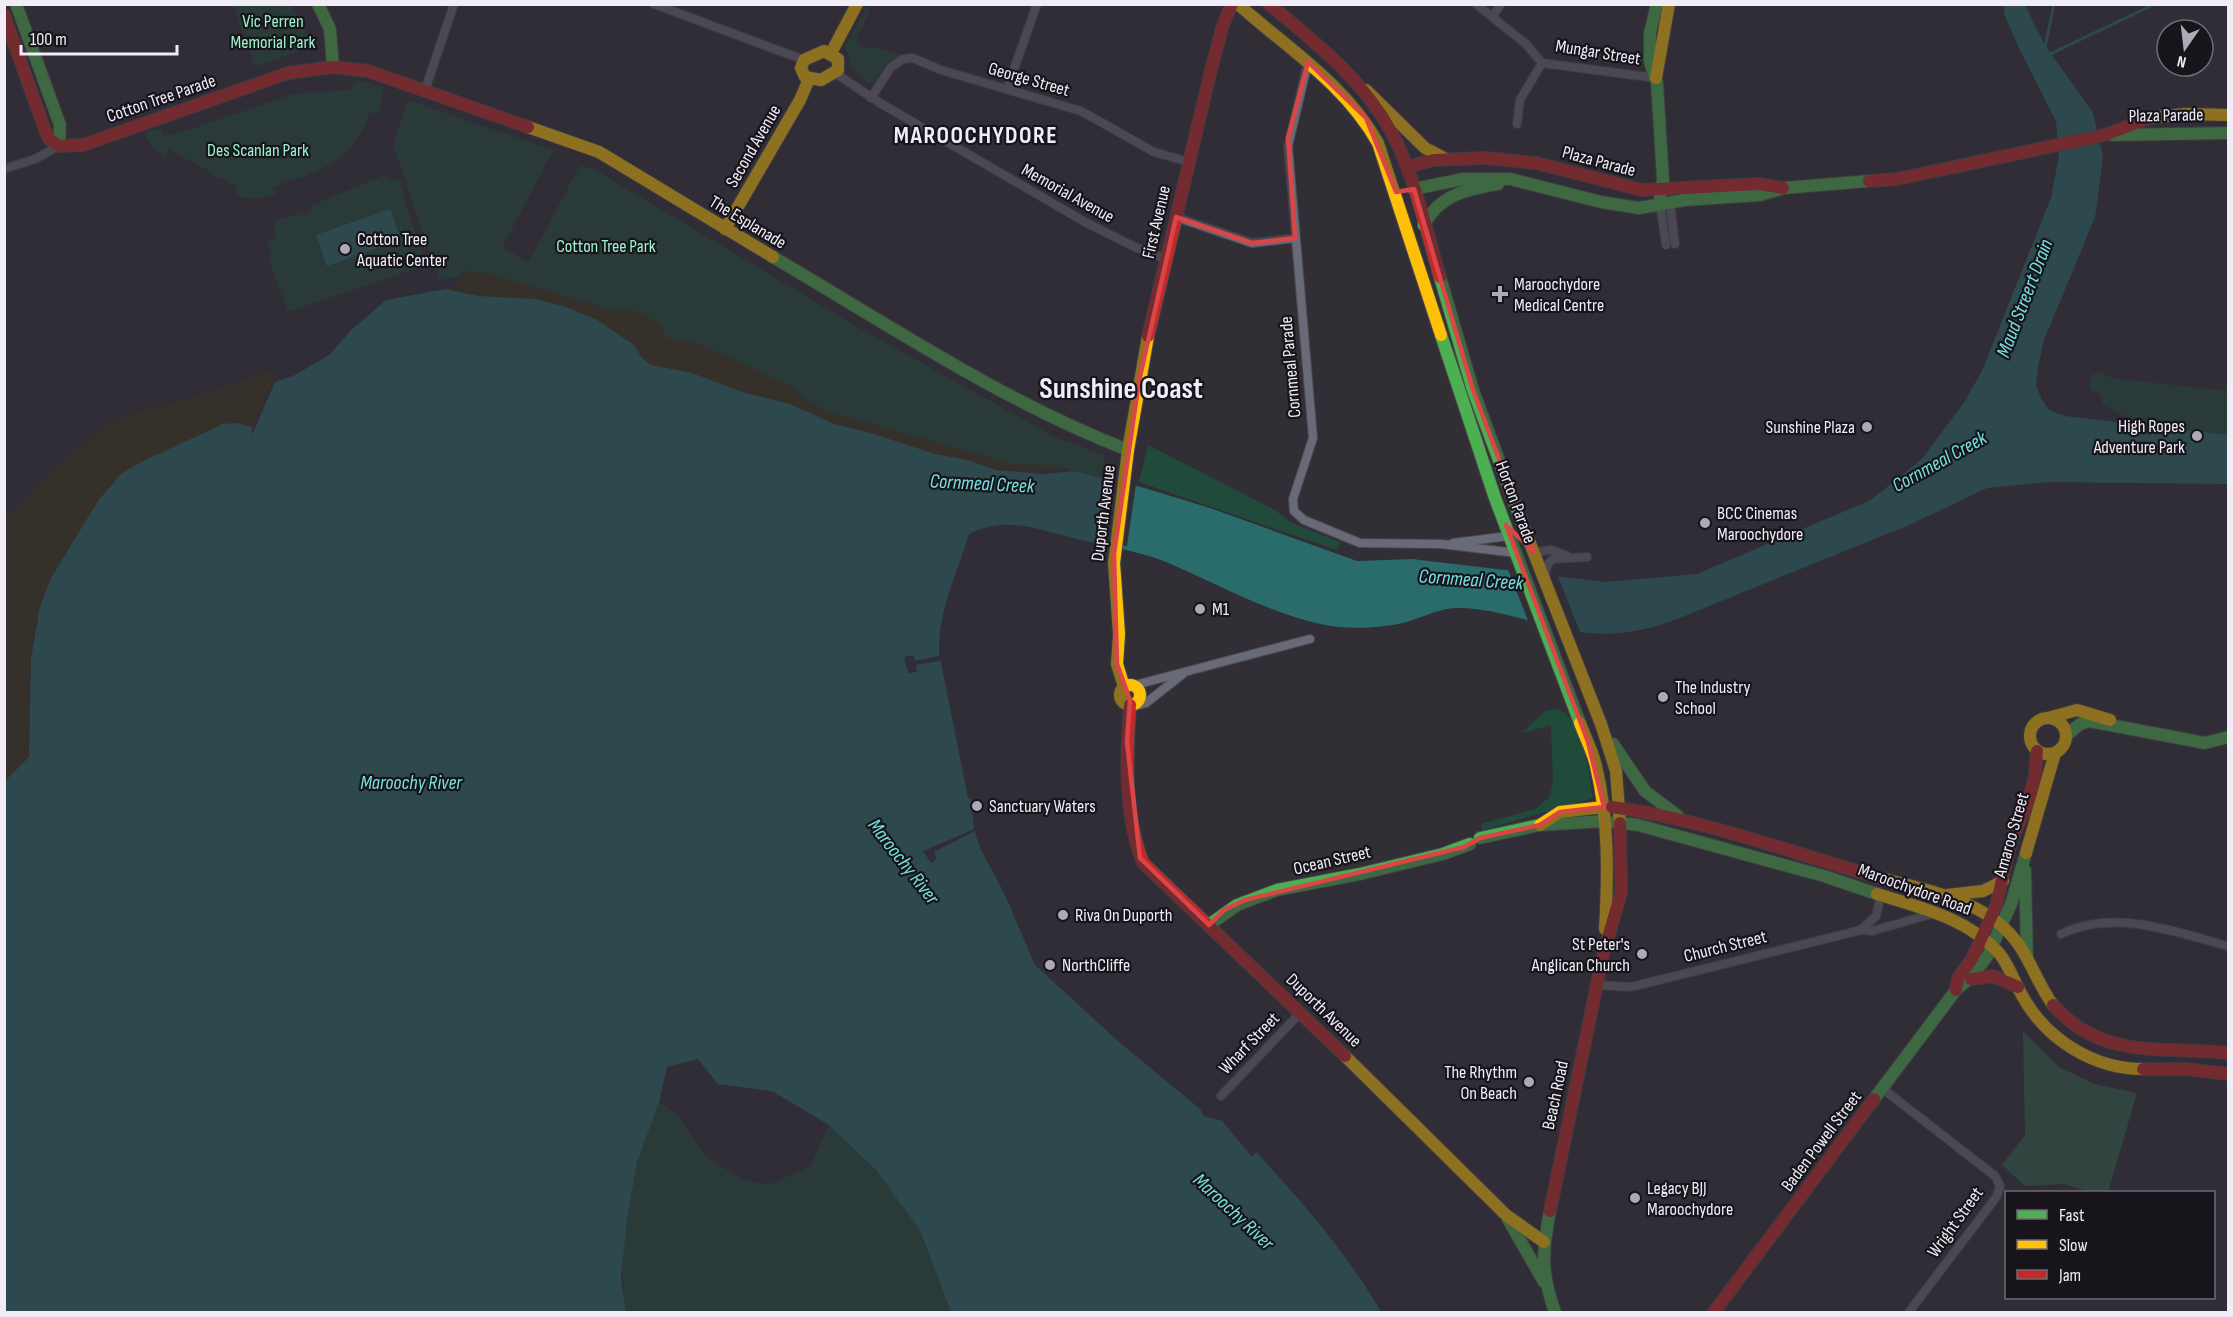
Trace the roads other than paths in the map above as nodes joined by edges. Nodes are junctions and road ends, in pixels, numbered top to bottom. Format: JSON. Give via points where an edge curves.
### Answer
{"nodes":[{"id":1,"x":16,"y":4,"type":"edge"},
{"id":2,"x":318,"y":4,"type":"edge"},
{"id":3,"x":454,"y":4,"type":"edge"},
{"id":4,"x":654,"y":4,"type":"edge"},
{"id":5,"x":857,"y":4,"type":"edge"},
{"id":6,"x":1037,"y":4,"type":"edge"},
{"id":7,"x":1232,"y":4,"type":"edge"},
{"id":8,"x":1239,"y":4,"type":"edge"},
{"id":9,"x":1269,"y":4,"type":"edge"},
{"id":10,"x":1476,"y":4,"type":"edge"},
{"id":11,"x":1501,"y":4,"type":"edge"},
{"id":12,"x":1657,"y":4,"type":"edge"},
{"id":13,"x":1669,"y":4,"type":"edge"},
{"id":14,"x":4,"y":15,"type":"edge"},
{"id":15,"x":1492,"y":17,"type":"junction"},
{"id":16,"x":831,"y":53,"type":"junction"},
{"id":17,"x":804,"y":60,"type":"junction"},
{"id":18,"x":1308,"y":62,"type":"junction"},
{"id":19,"x":1542,"y":63,"type":"junction"},
{"id":20,"x":333,"y":67,"type":"junction"},
{"id":21,"x":835,"y":73,"type":"junction"},
{"id":22,"x":1656,"y":78,"type":"junction"},
{"id":23,"x":809,"y":79,"type":"junction"},
{"id":24,"x":1358,"y":84,"type":"junction"},
{"id":25,"x":1006,"y":89,"type":"junction"},
{"id":26,"x":425,"y":90,"type":"junction"},
{"id":27,"x":871,"y":98,"type":"junction"},
{"id":28,"x":2229,"y":115,"type":"edge"},
{"id":29,"x":1517,"y":124,"type":"dead end"},
{"id":30,"x":2229,"y":133,"type":"edge"},
{"id":31,"x":2105,"y":135,"type":"junction"},
{"id":32,"x":59,"y":146,"type":"junction"},
{"id":33,"x":1448,"y":159,"type":"junction"},
{"id":34,"x":1189,"y":162,"type":"junction"},
{"id":35,"x":4,"y":169,"type":"edge"},
{"id":36,"x":1408,"y":170,"type":"junction"},
{"id":37,"x":1526,"y":181,"type":"junction"},
{"id":38,"x":1663,"y":186,"type":"junction"},
{"id":39,"x":1784,"y":188,"type":"junction"},
{"id":40,"x":1414,"y":189,"type":"junction"},
{"id":41,"x":1396,"y":192,"type":"junction"},
{"id":42,"x":1665,"y":203,"type":"junction"},
{"id":43,"x":1176,"y":217,"type":"junction"},
{"id":44,"x":1424,"y":225,"type":"junction"},
{"id":45,"x":725,"y":229,"type":"junction"},
{"id":46,"x":1295,"y":238,"type":"junction"},
{"id":47,"x":1670,"y":244,"type":"dead end"},
{"id":48,"x":1166,"y":259,"type":"junction"},
{"id":49,"x":1128,"y":450,"type":"junction"},
{"id":50,"x":1509,"y":537,"type":"junction"},
{"id":51,"x":1444,"y":544,"type":"junction"},
{"id":52,"x":1534,"y":552,"type":"junction"},
{"id":53,"x":1516,"y":553,"type":"junction"},
{"id":54,"x":1587,"y":557,"type":"dead end"},
{"id":55,"x":1574,"y":558,"type":"junction"},
{"id":56,"x":1522,"y":569,"type":"junction"},
{"id":57,"x":1544,"y":575,"type":"junction"},
{"id":58,"x":1310,"y":639,"type":"dead end"},
{"id":59,"x":1580,"y":669,"type":"junction"},
{"id":60,"x":1185,"y":672,"type":"junction"},
{"id":61,"x":1129,"y":686,"type":"junction"},
{"id":62,"x":1568,"y":691,"type":"junction"},
{"id":63,"x":1133,"y":705,"type":"junction"},
{"id":64,"x":2048,"y":718,"type":"junction"},
{"id":65,"x":1601,"y":724,"type":"junction"},
{"id":66,"x":2126,"y":726,"type":"junction"},
{"id":67,"x":2067,"y":735,"type":"junction"},
{"id":68,"x":2229,"y":737,"type":"edge"},
{"id":69,"x":2037,"y":751,"type":"junction"},
{"id":70,"x":2055,"y":753,"type":"junction"},
{"id":71,"x":1604,"y":807,"type":"junction"},
{"id":72,"x":1620,"y":807,"type":"junction"},
{"id":73,"x":1605,"y":822,"type":"junction"},
{"id":74,"x":1621,"y":822,"type":"junction"},
{"id":75,"x":1540,"y":825,"type":"junction"},
{"id":76,"x":1702,"y":827,"type":"junction"},
{"id":77,"x":2025,"y":860,"type":"junction"},
{"id":78,"x":2003,"y":881,"type":"junction"},
{"id":79,"x":1946,"y":895,"type":"junction"},
{"id":80,"x":1881,"y":896,"type":"junction"},
{"id":81,"x":1935,"y":913,"type":"junction"},
{"id":82,"x":1992,"y":917,"type":"junction"},
{"id":83,"x":1209,"y":925,"type":"junction"},
{"id":84,"x":2003,"y":926,"type":"junction"},
{"id":85,"x":1861,"y":930,"type":"junction"},
{"id":86,"x":2061,"y":934,"type":"dead end"},
{"id":87,"x":1983,"y":937,"type":"junction"},
{"id":88,"x":1993,"y":945,"type":"junction"},
{"id":89,"x":2229,"y":946,"type":"edge"},
{"id":90,"x":1604,"y":955,"type":"junction"},
{"id":91,"x":2028,"y":958,"type":"junction"},
{"id":92,"x":1971,"y":979,"type":"junction"},
{"id":93,"x":1597,"y":985,"type":"junction"},
{"id":94,"x":2018,"y":987,"type":"junction"},
{"id":95,"x":1956,"y":990,"type":"junction"},
{"id":96,"x":1301,"y":1012,"type":"junction"},
{"id":97,"x":2229,"y":1053,"type":"edge"},
{"id":98,"x":2229,"y":1074,"type":"edge"},
{"id":99,"x":1883,"y":1089,"type":"junction"},
{"id":100,"x":1221,"y":1096,"type":"dead end"},
{"id":101,"x":1506,"y":1215,"type":"junction"},
{"id":102,"x":1544,"y":1242,"type":"junction"},
{"id":103,"x":1544,"y":1282,"type":"junction"},
{"id":104,"x":1555,"y":1312,"type":"edge"},
{"id":105,"x":1714,"y":1312,"type":"edge"},
{"id":106,"x":1909,"y":1312,"type":"edge"}],
"edges":[{"from":1,"to":32,"type":"main road","via":[[60,125]]},
{"from":2,"to":20,"type":"main road","via":[[330,29]]},
{"from":3,"to":26,"type":"street"},
{"from":4,"to":17,"type":"street"},
{"from":5,"to":16,"type":"main road"},
{"from":6,"to":25,"type":"street"},
{"from":7,"to":34,"type":"main road","name":"First Avenue","via":[[1220,33]]},
{"from":8,"to":18,"type":"main road","name":"Horton Parade"},
{"from":9,"to":24,"type":"main road"},
{"from":10,"to":15,"type":"street"},
{"from":11,"to":15,"type":"street"},
{"from":12,"to":22,"type":"main road","via":[[1650,33],[1650,62]]},
{"from":13,"to":22,"type":"main road","via":[[1662,24],[1662,61]]},
{"from":14,"to":32,"type":"main road","via":[[49,140]]},
{"from":15,"to":19,"type":"street","via":[[1526,44]]},
{"from":16,"to":17,"type":"main road","via":[[818,52]]},
{"from":16,"to":21,"type":"main road","via":[[839,63]]},
{"from":17,"to":23,"type":"main road","via":[[801,68]]},
{"from":18,"to":41,"type":"main road","name":"Horton Parade","via":[[1340,88],[1366,118]]},
{"from":18,"to":46,"type":"street","name":"Cornmeal Parade","via":[[1288,138]]},
{"from":19,"to":22,"type":"street","name":"Mungar Street"},
{"from":19,"to":29,"type":"street","via":[[1520,100]]},
{"from":20,"to":26,"type":"main road","name":"The Esplanade","via":[[368,71]]},
{"from":20,"to":32,"type":"main road","name":"Cotton Tree Parade","via":[[288,73],[83,145]]},
{"from":21,"to":23,"type":"main road","via":[[821,80]]},
{"from":21,"to":27,"type":"street","name":"Memorial Avenue"},
{"from":22,"to":38,"type":"main road","name":"Mungar Street"},
{"from":23,"to":45,"type":"main road","name":"Second Avenue"},
{"from":24,"to":33,"type":"main road","via":[[1389,109],[1428,152]]},
{"from":24,"to":36,"type":"main road","name":"Horton Parade","via":[[1387,124]]},
{"from":25,"to":27,"type":"street","name":"George Street","via":[[908,58],[891,66]]},
{"from":25,"to":34,"type":"street","name":"George Street","via":[[1081,111],[1154,152]]},
{"from":26,"to":45,"type":"main road","name":"The Esplanade","via":[[599,152]]},
{"from":27,"to":48,"type":"street","name":"Memorial Avenue","via":[[1092,226]]},
{"from":28,"to":31,"type":"main road","name":"Plaza Parade","via":[[2142,119]]},
{"from":30,"to":31,"type":"main road","name":"Plaza Parade"},
{"from":31,"to":39,"type":"main road","name":"Plaza Parade","via":[[1897,179]]},
{"from":32,"to":35,"type":"street","name":"Cotton Tree Parade"},
{"from":33,"to":36,"type":"main road","name":"Plaza Parade","via":[[1417,164]]},
{"from":33,"to":38,"type":"main road","name":"Plaza Parade","via":[[1536,163],[1638,190]]},
{"from":34,"to":43,"type":"main road","name":"First Avenue"},
{"from":36,"to":40,"type":"main road","name":"Horton Parade"},
{"from":36,"to":41,"type":"main road"},
{"from":37,"to":40,"type":"main road","name":"Plaza Parade","via":[[1472,178]]},
{"from":37,"to":42,"type":"main road","name":"Plaza Parade","via":[[1626,207]]},
{"from":37,"to":44,"type":"main road","via":[[1456,194],[1435,207]]},
{"from":38,"to":39,"type":"main road","name":"Plaza Parade","via":[[1758,184]]},
{"from":38,"to":42,"type":"main road","name":"Mungar Street"},
{"from":39,"to":42,"type":"main road","name":"Plaza Parade","via":[[1760,195]]},
{"from":40,"to":41,"type":"main road","name":"Plaza Parade"},
{"from":40,"to":44,"type":"main road","name":"Horton Parade"},
{"from":41,"to":50,"type":"main road","name":"Horton Parade"},
{"from":42,"to":47,"type":"street","name":"Mungar Street"},
{"from":43,"to":46,"type":"street","via":[[1252,243]]},
{"from":43,"to":48,"type":"main road","name":"First Avenue"},
{"from":44,"to":52,"type":"main road","name":"Horton Parade","via":[[1473,390]]},
{"from":45,"to":49,"type":"main road","name":"The Esplanade","via":[[1016,399],[1079,431]]},
{"from":46,"to":51,"type":"street","name":"Cornmeal Parade","via":[[1313,438],[1293,499],[1295,513],[1360,543]]},
{"from":48,"to":49,"type":"main road","name":"First Avenue","via":[[1146,344]]},
{"from":49,"to":61,"type":"main road","name":"Duporth Avenue","via":[[1114,574],[1117,664]]},
{"from":50,"to":51,"type":"street","name":"Cornmeal Parade"},
{"from":50,"to":52,"type":"main road"},
{"from":50,"to":53,"type":"main road","name":"Horton Parade"},
{"from":51,"to":53,"type":"street","name":"Cornmeal Parade"},
{"from":52,"to":53,"type":"main road"},
{"from":52,"to":55,"type":"street","via":[[1551,550]]},
{"from":52,"to":56,"type":"main road"},
{"from":52,"to":57,"type":"main road","name":"Horton Parade"},
{"from":53,"to":56,"type":"main road","name":"Horton Parade"},
{"from":54,"to":55,"type":"street"},
{"from":55,"to":57,"type":"street","via":[[1553,559]]},
{"from":56,"to":62,"type":"main road","name":"Horton Parade"},
{"from":57,"to":59,"type":"main road","name":"Horton Parade"},
{"from":58,"to":60,"type":"street"},
{"from":59,"to":62,"type":"main road"},
{"from":59,"to":65,"type":"main road","name":"Horton Parade"},
{"from":60,"to":61,"type":"street"},
{"from":60,"to":63,"type":"street","via":[[1146,704]]},
{"from":61,"to":63,"type":"main road","name":"Duporth Avenue","via":[[1140,696]]},
{"from":61,"to":63,"type":"main road","via":[[1119,696]]},
{"from":62,"to":71,"type":"main road","name":"Horton Parade","via":[[1596,765]]},
{"from":63,"to":83,"type":"main road","name":"Duporth Avenue","via":[[1127,742],[1140,858]]},
{"from":64,"to":66,"type":"main road","via":[[2083,711]]},
{"from":64,"to":67,"type":"main road","via":[[2061,723]]},
{"from":64,"to":69,"type":"main road","via":[[2031,729],[2030,740]]},
{"from":65,"to":72,"type":"main road","name":"Horton Parade","via":[[1616,771]]},
{"from":65,"to":76,"type":"main road","via":[[1645,791],[1676,815]]},
{"from":66,"to":67,"type":"main road","via":[[2087,721]]},
{"from":66,"to":68,"type":"main road","via":[[2205,743]]},
{"from":67,"to":70,"type":"main road","via":[[2063,747]]},
{"from":69,"to":70,"type":"main road"},
{"from":69,"to":78,"type":"main road","name":"Amaroo Street","via":[[2028,801],[2012,836]]},
{"from":70,"to":77,"type":"main road","name":"Amaroo Street"},
{"from":71,"to":72,"type":"main road","name":"Ocean Street"},
{"from":71,"to":73,"type":"main road","name":"Horton Parade"},
{"from":71,"to":75,"type":"main road","name":"Ocean Street","via":[[1560,812]]},
{"from":72,"to":74,"type":"main road","name":"Beach Road"},
{"from":72,"to":76,"type":"main road","name":"Maroochydore Road"},
{"from":73,"to":74,"type":"main road","name":"Maroochydore Road"},
{"from":73,"to":75,"type":"main road","name":"Ocean Street"},
{"from":73,"to":90,"type":"main road","name":"Beach Road","via":[[1608,882]]},
{"from":74,"to":80,"type":"main road","name":"Maroochydore Road","via":[[1824,876]]},
{"from":74,"to":90,"type":"main road","name":"Beach Road","via":[[1621,893]]},
{"from":75,"to":83,"type":"main road","name":"Ocean Street","via":[[1414,861],[1245,900],[1224,910]]},
{"from":76,"to":79,"type":"main road","name":"Maroochydore Road"},
{"from":77,"to":84,"type":"main road","name":"Amaroo Street"},
{"from":77,"to":91,"type":"main road"},
{"from":78,"to":79,"type":"main road","via":[[1983,891]]},
{"from":78,"to":82,"type":"main road","name":"Amaroo Street"},
{"from":79,"to":82,"type":"main road","name":"Maroochydore Road"},
{"from":80,"to":81,"type":"main road","name":"Maroochydore Road"},
{"from":80,"to":85,"type":"street","via":[[1876,916]]},
{"from":81,"to":85,"type":"street","name":"Church Street","via":[[1872,931]]},
{"from":81,"to":87,"type":"main road","name":"Maroochydore Road","via":[[1961,922]]},
{"from":82,"to":84,"type":"main road","name":"Maroochydore Road"},
{"from":82,"to":87,"type":"main road","name":"Baden Powell Street"},
{"from":83,"to":96,"type":"main road","name":"Duporth Avenue"},
{"from":84,"to":88,"type":"main road","name":"Baden Powell Street"},
{"from":84,"to":91,"type":"main road","name":"Maroochydore Road"},
{"from":85,"to":93,"type":"street","name":"Church Street","via":[[1631,987]]},
{"from":86,"to":89,"type":"street","via":[[2086,924],[2123,922]]},
{"from":87,"to":88,"type":"main road","name":"Maroochydore Road"},
{"from":87,"to":95,"type":"main road","name":"Baden Powell Street","via":[[1958,978]]},
{"from":88,"to":92,"type":"main road","name":"Baden Powell Street"},
{"from":88,"to":94,"type":"main road","name":"Maroochydore Road"},
{"from":90,"to":93,"type":"main road","name":"Beach Road"},
{"from":91,"to":97,"type":"main road","name":"Maroochydore Road","via":[[2044,994],[2058,1012],[2094,1038],[2127,1047]]},
{"from":92,"to":94,"type":"main road","via":[[1993,976]]},
{"from":92,"to":95,"type":"main road","name":"Baden Powell Street"},
{"from":93,"to":102,"type":"main road","name":"Beach Road"},
{"from":94,"to":98,"type":"main road","name":"Maroochydore Road","via":[[2049,1031],[2090,1060],[2130,1069]]},
{"from":95,"to":99,"type":"main road","name":"Baden Powell Street"},
{"from":96,"to":100,"type":"street","name":"Wharf Street"},
{"from":96,"to":101,"type":"main road","name":"Duporth Avenue"},
{"from":99,"to":105,"type":"main road","name":"Baden Powell Street"},
{"from":99,"to":106,"type":"street","name":"Wright Street","via":[[1995,1176],[2000,1186],[1997,1196]]},
{"from":101,"to":102,"type":"main road","name":"Duporth Avenue"},
{"from":101,"to":103,"type":"main road"},
{"from":102,"to":103,"type":"main road"},
{"from":103,"to":104,"type":"main road"}]}
